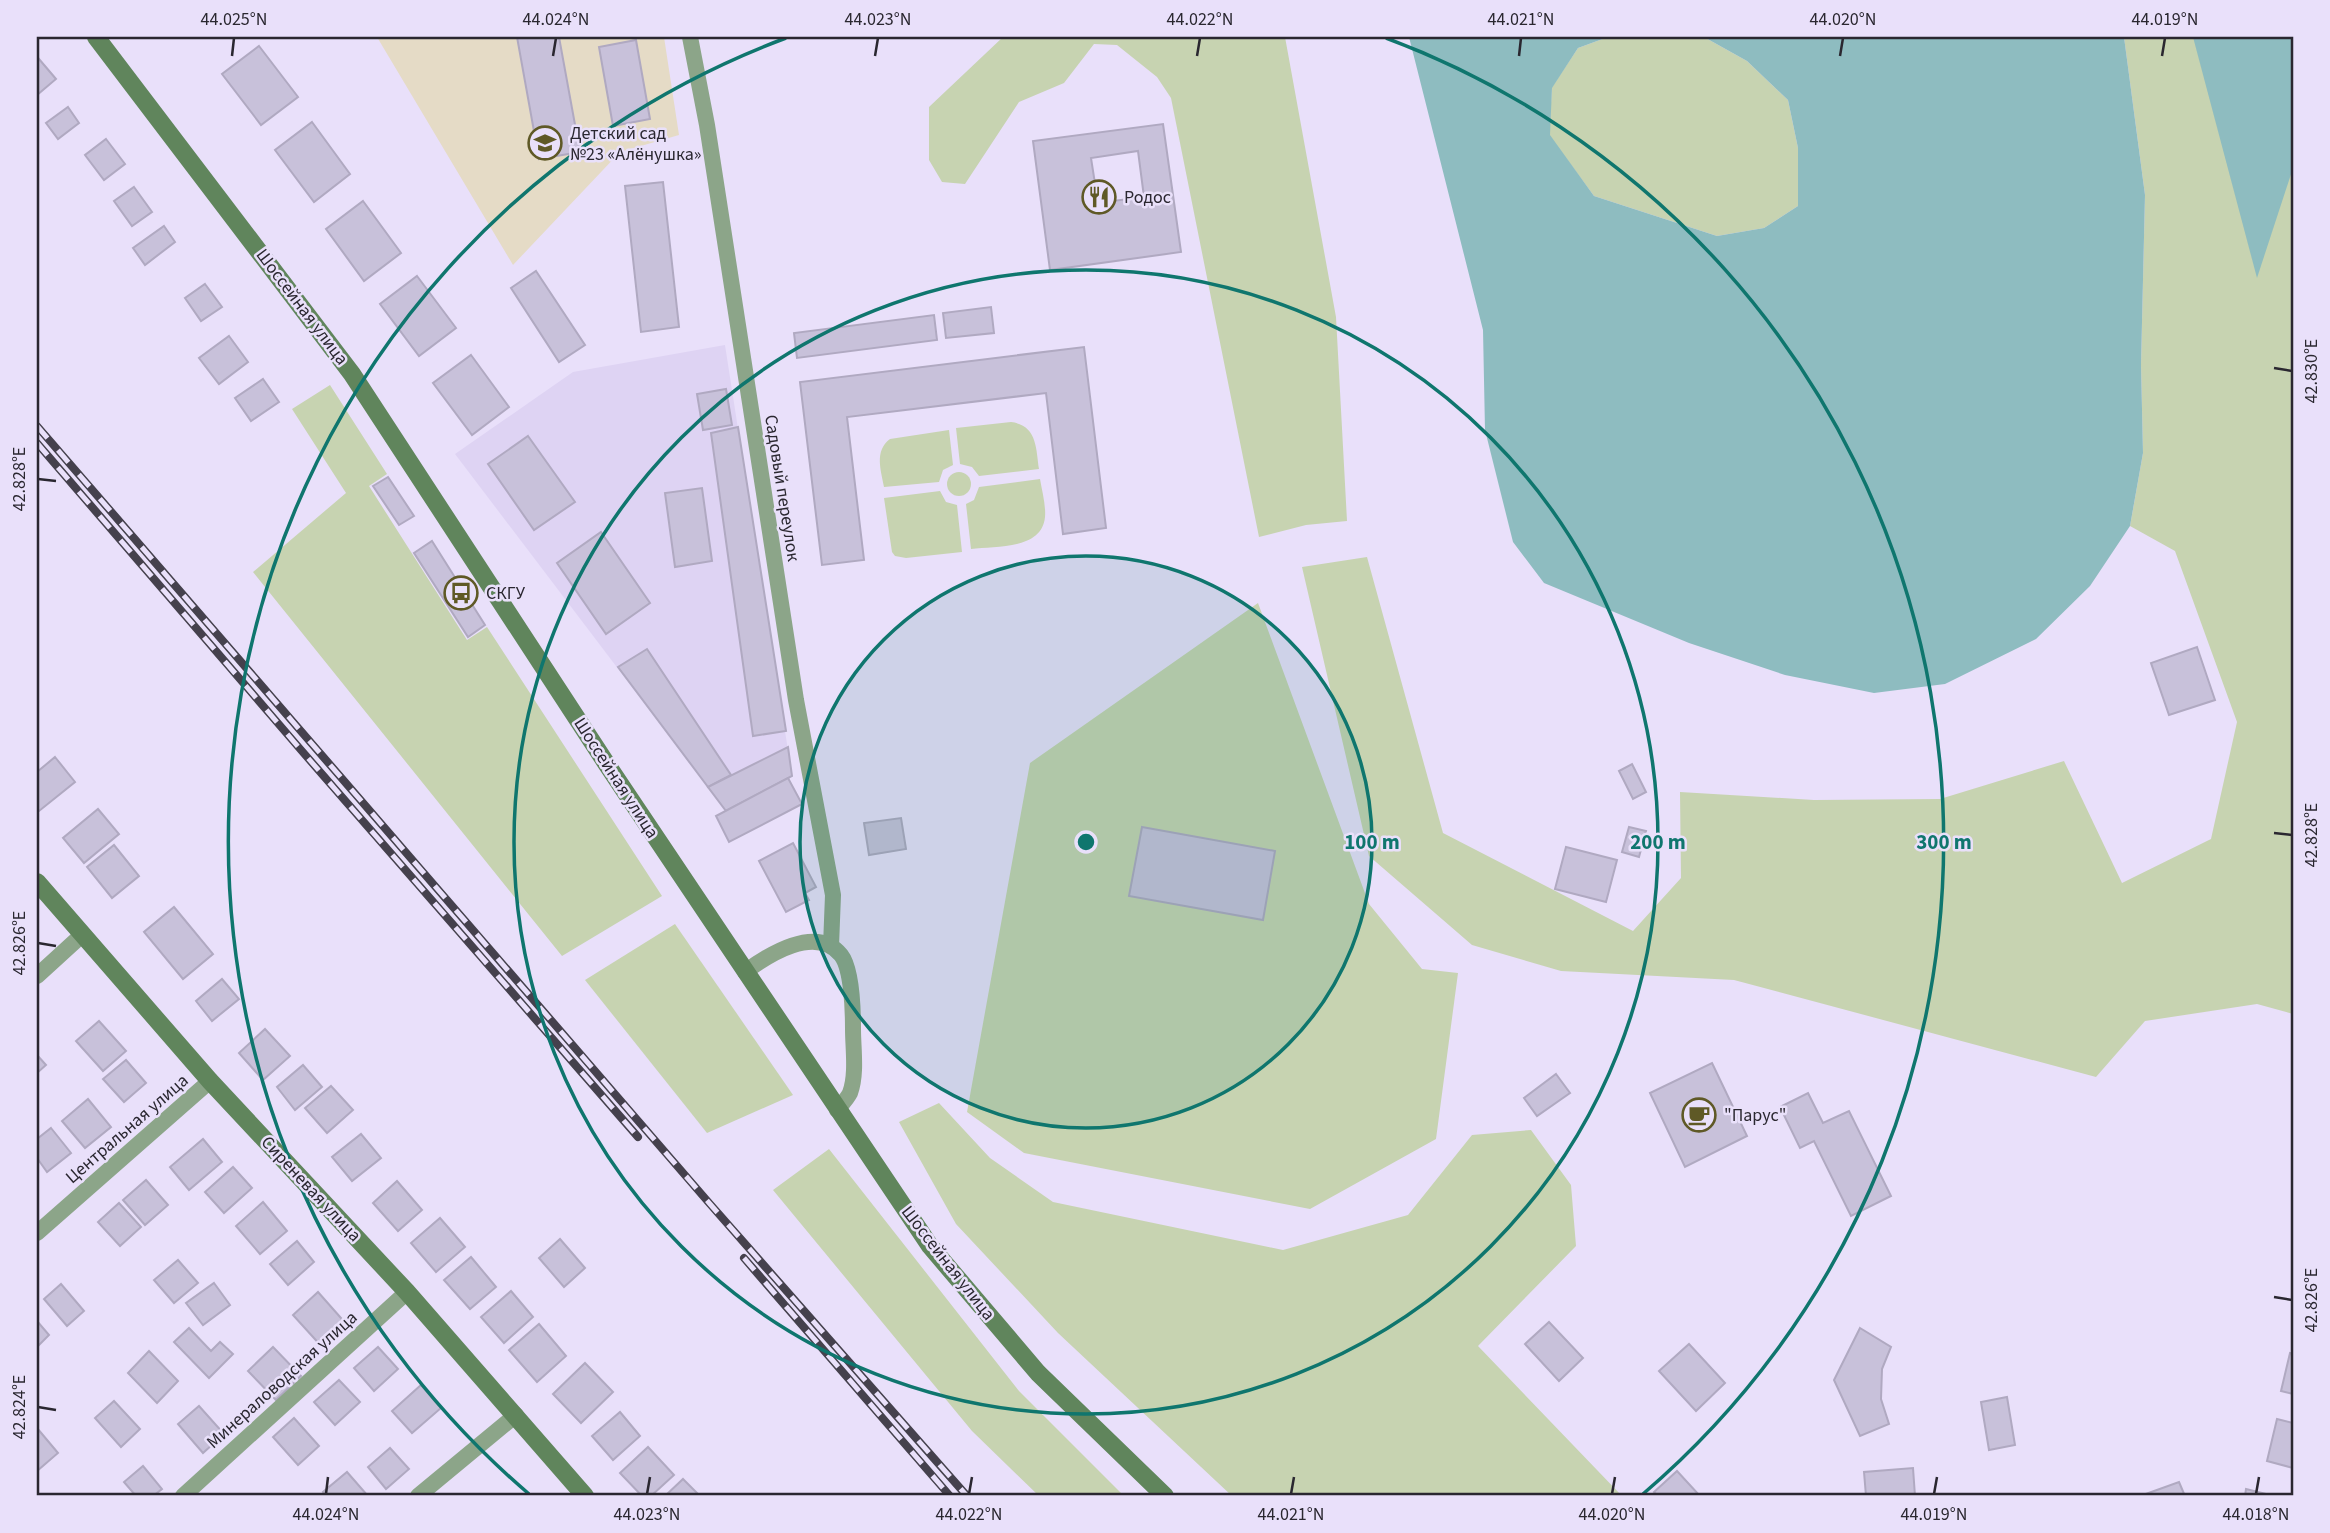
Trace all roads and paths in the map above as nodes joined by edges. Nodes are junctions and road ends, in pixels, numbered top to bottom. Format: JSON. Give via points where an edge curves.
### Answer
{"nodes":[{"id":1,"x":96,"y":37,"type":"edge"},
{"id":2,"x":690,"y":37,"type":"edge"},
{"id":3,"x":37,"y":882,"type":"edge"},
{"id":4,"x":83,"y":934,"type":"junction"},
{"id":5,"x":831,"y":946,"type":"junction"},
{"id":6,"x":745,"y":972,"type":"junction"},
{"id":7,"x":37,"y":976,"type":"edge"},
{"id":8,"x":210,"y":1081,"type":"junction"},
{"id":9,"x":837,"y":1110,"type":"junction"},
{"id":10,"x":37,"y":1233,"type":"edge"},
{"id":11,"x":407,"y":1292,"type":"junction"},
{"id":12,"x":516,"y":1415,"type":"junction"},
{"id":13,"x":183,"y":1496,"type":"edge"},
{"id":14,"x":418,"y":1496,"type":"edge"},
{"id":15,"x":585,"y":1496,"type":"edge"},
{"id":16,"x":1165,"y":1496,"type":"edge"}],
"edges":[{"from":1,"to":6,"type":"main road","name":"Шоссейная улица","via":[[352,374]]},
{"from":2,"to":5,"type":"street","name":"Садовый переулок","via":[[796,700],[833,895]]},
{"from":3,"to":4,"type":"main road","name":"Сиреневая улица"},
{"from":4,"to":7,"type":"street"},
{"from":4,"to":8,"type":"main road","name":"Сиреневая улица"},
{"from":5,"to":6,"type":"street","via":[[814,942],[793,945]]},
{"from":5,"to":9,"type":"street","via":[[843,957],[853,1013],[853,1072],[849,1094]]},
{"from":6,"to":9,"type":"main road","name":"Шоссейная улица"},
{"from":8,"to":10,"type":"street","name":"Центральная улица"},
{"from":8,"to":11,"type":"main road","name":"Сиреневая улица"},
{"from":9,"to":16,"type":"main road","name":"Шоссейная улица","via":[[930,1246],[1038,1373]]},
{"from":11,"to":12,"type":"main road","name":"Сиреневая улица"},
{"from":11,"to":13,"type":"street","name":"Минераловодская улица"},
{"from":12,"to":14,"type":"street"},
{"from":12,"to":15,"type":"main road","name":"Сиреневая улица"}]}
